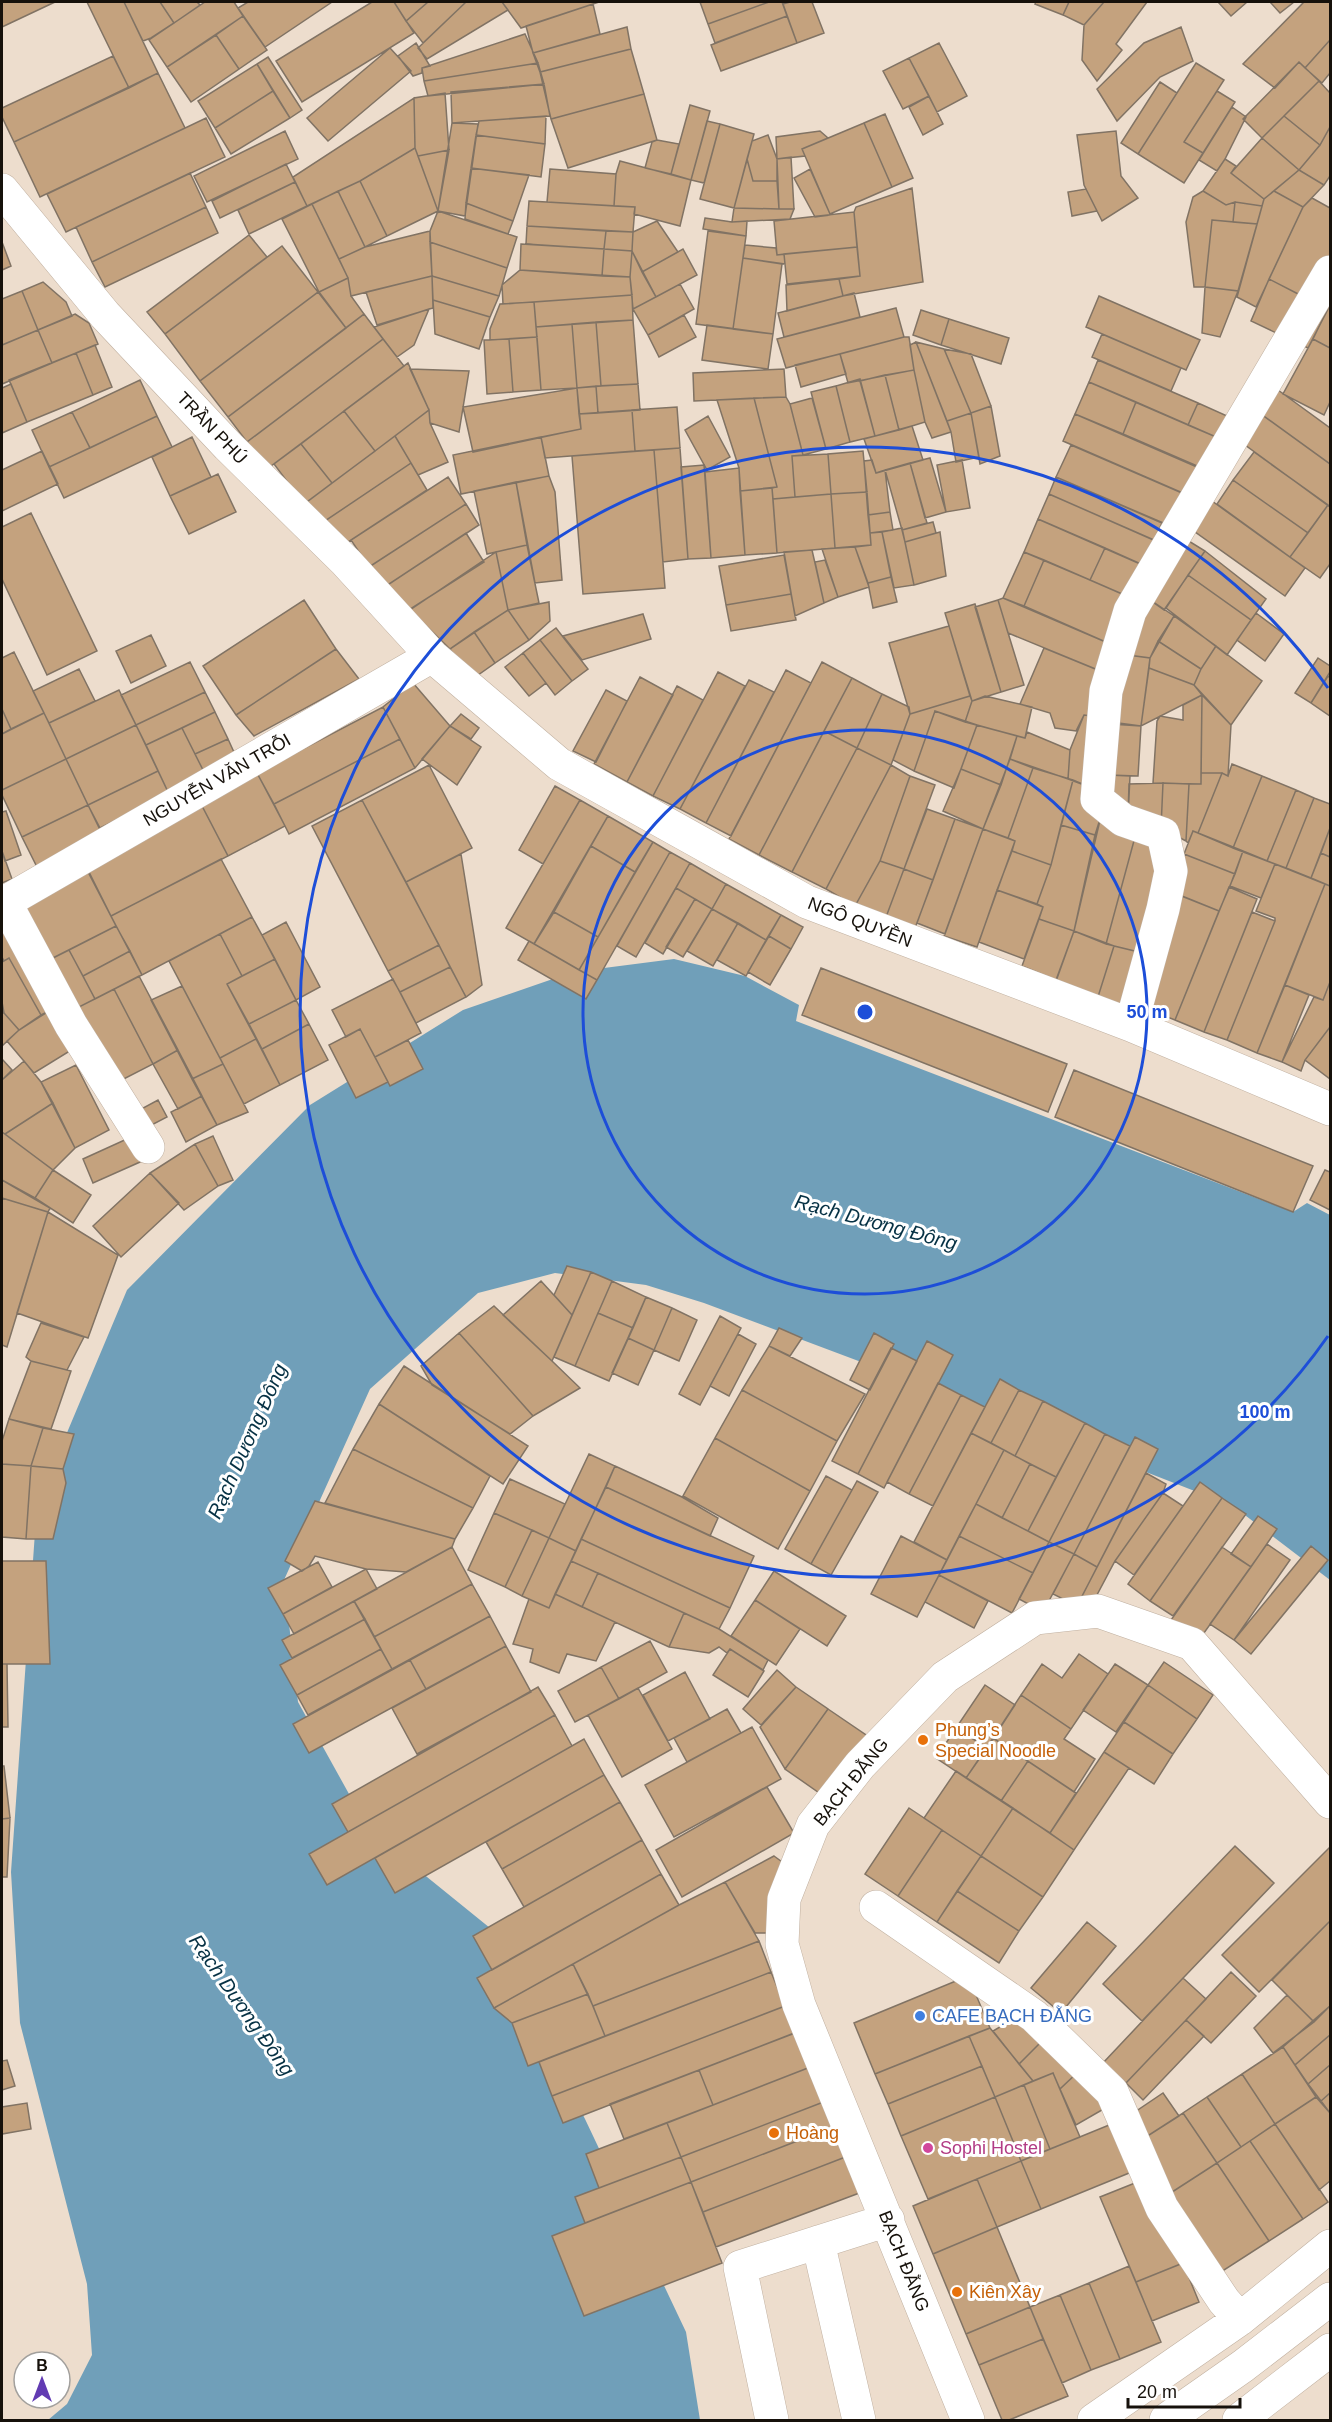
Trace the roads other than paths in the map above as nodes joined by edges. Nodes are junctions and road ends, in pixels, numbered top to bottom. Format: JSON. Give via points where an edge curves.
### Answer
{"nodes":[{"id":1,"x":2,"y":190,"type":"edge"},
{"id":2,"x":1330,"y":272,"type":"edge"},
{"id":3,"x":432,"y":656,"type":"junction"},
{"id":4,"x":3,"y":903,"type":"edge"},
{"id":5,"x":1131,"y":1025,"type":"junction"},
{"id":6,"x":1330,"y":1109,"type":"edge"},
{"id":7,"x":148,"y":1147,"type":"dead end"},
{"id":8,"x":1330,"y":1802,"type":"edge"},
{"id":9,"x":876,"y":1906,"type":"dead end"},
{"id":10,"x":888,"y":2220,"type":"junction"},
{"id":11,"x":818,"y":2242,"type":"junction"},
{"id":12,"x":1330,"y":2246,"type":"edge"},
{"id":13,"x":1330,"y":2299,"type":"edge"},
{"id":14,"x":1239,"y":2319,"type":"junction"},
{"id":15,"x":1330,"y":2350,"type":"edge"},
{"id":16,"x":1251,"y":2417,"type":"edge"},
{"id":17,"x":772,"y":2421,"type":"edge"},
{"id":18,"x":859,"y":2421,"type":"edge"},
{"id":19,"x":968,"y":2421,"type":"edge"},
{"id":20,"x":1094,"y":2421,"type":"edge"},
{"id":21,"x":1166,"y":2421,"type":"edge"}],
"edges":[{"from":1,"to":3,"type":"street","name":"TRẦN PHÚ","via":[[105,315]]},
{"from":2,"to":5,"type":"street","via":[[1130,611],[1106,691],[1097,799],[1123,820],[1163,834],[1172,871]]},
{"from":3,"to":4,"type":"street","name":"NGUYỄN VĂN TRỖI"},
{"from":3,"to":5,"type":"street","name":"NGÔ QUYỀN","via":[[559,764],[807,902]]},
{"from":4,"to":7,"type":"street","via":[[71,1025]]},
{"from":5,"to":6,"type":"street","name":"NGÔ QUYỀN"},
{"from":8,"to":10,"type":"street","name":"BẠCH ĐẰNG","via":[[1192,1644],[1098,1611],[1035,1618],[945,1677],[860,1765],[813,1825],[784,1899],[782,1944],[799,2005]]},
{"from":9,"to":14,"type":"street","via":[[1034,2016],[1112,2092],[1162,2208]]},
{"from":10,"to":11,"type":"street"},
{"from":10,"to":19,"type":"street","name":"BẠCH ĐẰNG"},
{"from":11,"to":17,"type":"street","via":[[740,2267]]},
{"from":11,"to":18,"type":"street"},
{"from":12,"to":14,"type":"street"},
{"from":13,"to":21,"type":"street"},
{"from":14,"to":20,"type":"street"},
{"from":15,"to":16,"type":"street"}]}
